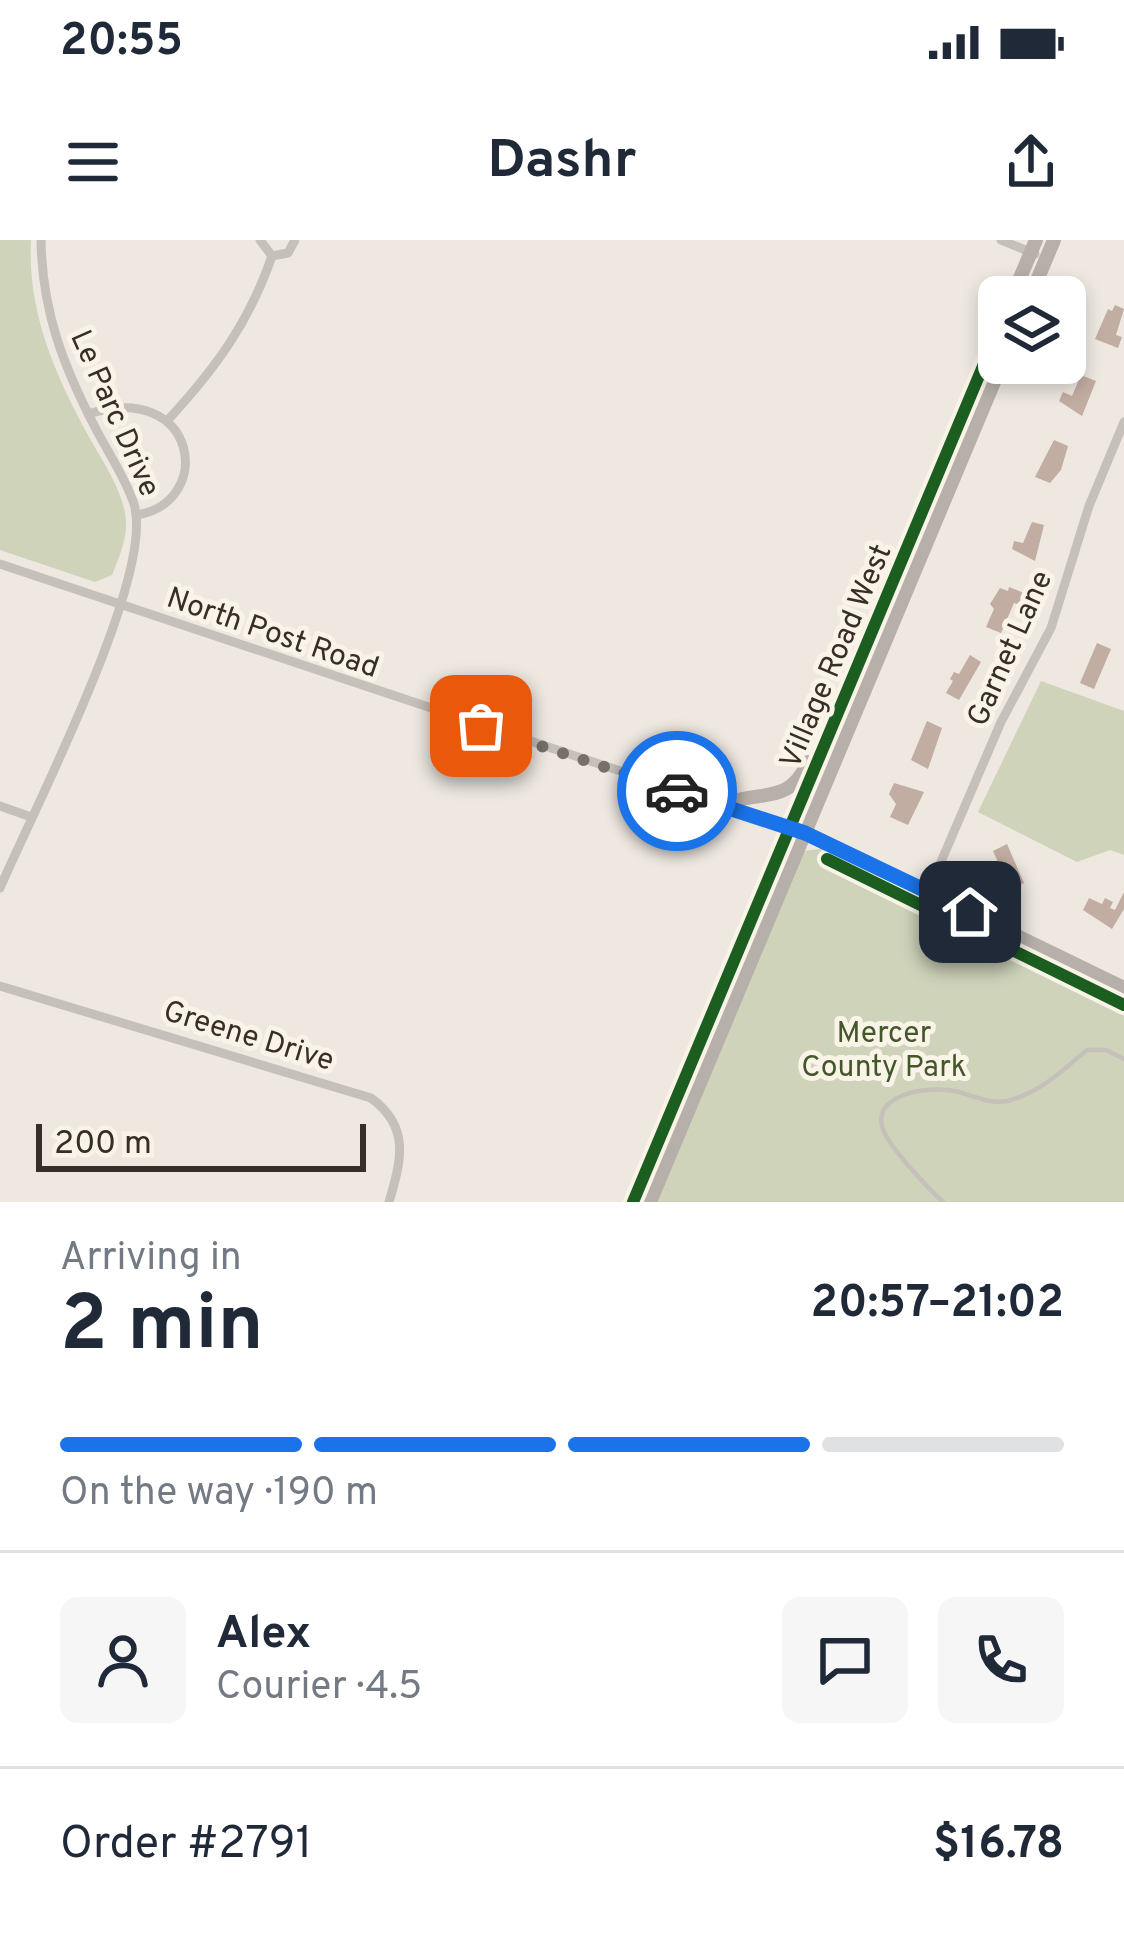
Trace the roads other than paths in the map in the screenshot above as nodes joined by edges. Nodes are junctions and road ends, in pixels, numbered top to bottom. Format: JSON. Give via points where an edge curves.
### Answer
{"nodes":[{"id":1,"x":41,"y":240,"type":"edge"},
{"id":2,"x":260,"y":240,"type":"edge"},
{"id":3,"x":295,"y":240,"type":"edge"},
{"id":4,"x":1001,"y":240,"type":"edge"},
{"id":5,"x":1054,"y":240,"type":"edge"},
{"id":6,"x":1038,"y":250,"type":"edge"},
{"id":7,"x":272,"y":256,"type":"junction"},
{"id":8,"x":978,"y":379,"type":"edge"},
{"id":9,"x":993,"y":384,"type":"edge"},
{"id":10,"x":88,"y":414,"type":"junction"},
{"id":11,"x":167,"y":421,"type":"junction"},
{"id":12,"x":1124,"y":422,"type":"edge"},
{"id":13,"x":1121,"y":435,"type":"edge"},
{"id":14,"x":136,"y":515,"type":"junction"},
{"id":15,"x":920,"y":518,"type":"junction"},
{"id":16,"x":0,"y":564,"type":"edge"},
{"id":17,"x":121,"y":605,"type":"junction"},
{"id":18,"x":0,"y":806,"type":"edge"},
{"id":19,"x":722,"y":806,"type":"junction"},
{"id":20,"x":31,"y":817,"type":"junction"},
{"id":21,"x":797,"y":830,"type":"junction"},
{"id":22,"x":0,"y":888,"type":"edge"},
{"id":23,"x":928,"y":892,"type":"junction"},
{"id":24,"x":0,"y":986,"type":"edge"},
{"id":25,"x":1124,"y":988,"type":"edge"},
{"id":26,"x":1124,"y":1059,"type":"edge"},
{"id":27,"x":389,"y":1202,"type":"edge"},
{"id":28,"x":633,"y":1202,"type":"edge"},
{"id":29,"x":650,"y":1202,"type":"edge"},
{"id":30,"x":944,"y":1202,"type":"edge"}],
"edges":[{"from":1,"to":10,"type":"street","name":"Le Parc Drive","via":[[49,320]]},
{"from":2,"to":7,"type":"street"},
{"from":3,"to":7,"type":"street","via":[[288,253]]},
{"from":4,"to":6,"type":"street"},
{"from":5,"to":6,"type":"main road"},
{"from":7,"to":11,"type":"street","via":[[230,348]]},
{"from":8,"to":15,"type":"main road","name":"Village Road West"},
{"from":9,"to":21,"type":"main road","name":"Village Road West"},
{"from":10,"to":11,"type":"street","via":[[134,405]]},
{"from":10,"to":14,"type":"street","name":"Le Parc Drive"},
{"from":11,"to":14,"type":"street","via":[[182,444],[183,478],[163,508]]},
{"from":12,"to":13,"type":"street","name":"Garnet Lane"},
{"from":13,"to":23,"type":"street","name":"Garnet Lane","via":[[1081,527],[1051,628]]},
{"from":14,"to":17,"type":"street","name":"Le Parc Drive"},
{"from":15,"to":19,"type":"main road","via":[[896,550],[803,773],[779,796]]},
{"from":15,"to":21,"type":"main road","name":"Village Road West"},
{"from":16,"to":17,"type":"street","name":"North Post Road"},
{"from":17,"to":19,"type":"street","name":"North Post Road"},
{"from":17,"to":20,"type":"street","name":"Le Parc Drive"},
{"from":18,"to":20,"type":"street"},
{"from":19,"to":21,"type":"street","name":"North Post Road"},
{"from":20,"to":22,"type":"street","name":"Le Parc Drive"},
{"from":21,"to":23,"type":"main road"},
{"from":21,"to":28,"type":"main road","name":"Village Road West"},
{"from":21,"to":29,"type":"main road","name":"Village Road West"},
{"from":23,"to":25,"type":"main road"},
{"from":24,"to":27,"type":"street","name":"Greene Drive","via":[[371,1098],[400,1138]]},
{"from":26,"to":30,"type":"lane","via":[[1087,1050],[1054,1081],[1010,1101],[947,1090],[890,1103],[884,1133]]}]}
